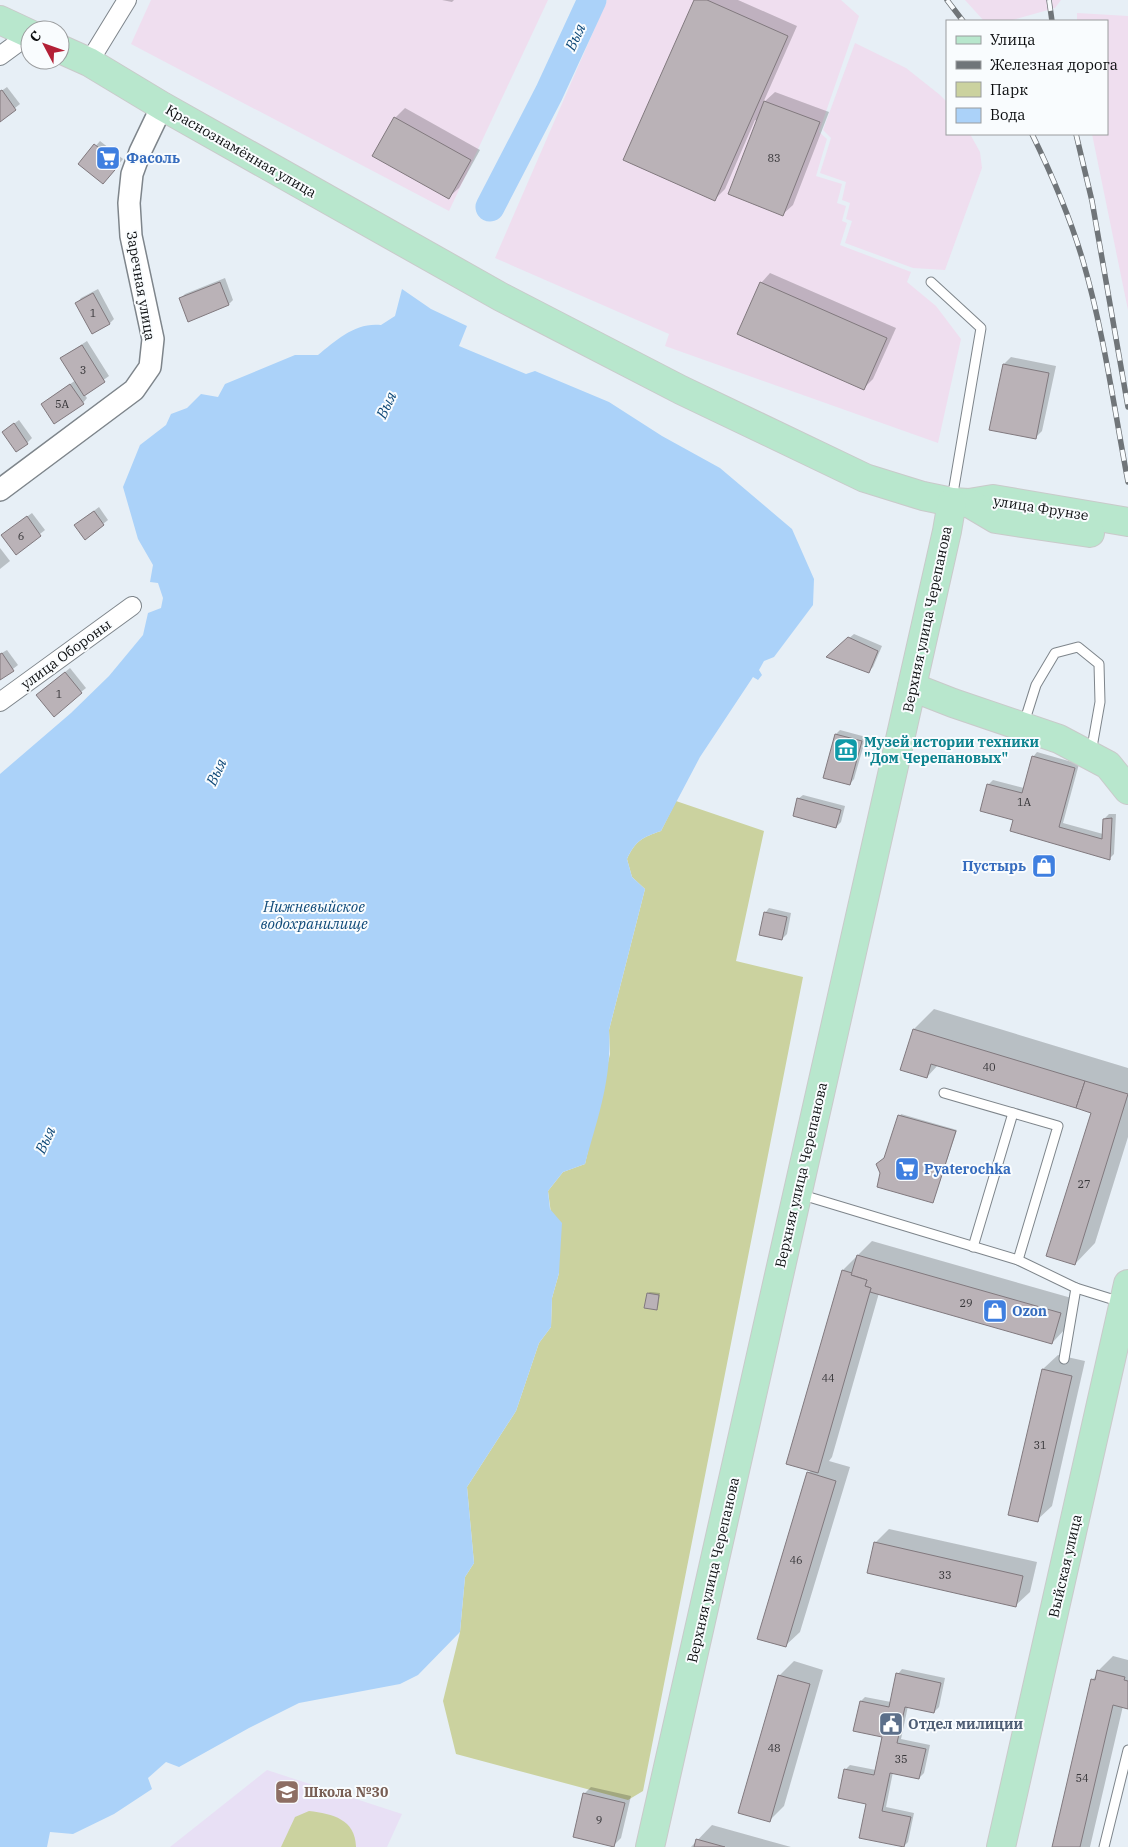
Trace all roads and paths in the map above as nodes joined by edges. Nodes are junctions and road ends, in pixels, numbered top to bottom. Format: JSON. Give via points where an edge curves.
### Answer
{"nodes":[{"id":1,"x":127,"y":0,"type":"edge"},
{"id":2,"x":0,"y":20,"type":"edge"},
{"id":3,"x":20,"y":29,"type":"edge"},
{"id":4,"x":20,"y":41,"type":"edge"},
{"id":5,"x":70,"y":53,"type":"edge"},
{"id":6,"x":0,"y":56,"type":"edge"},
{"id":7,"x":89,"y":62,"type":"junction"},
{"id":8,"x":162,"y":106,"type":"junction"},
{"id":9,"x":931,"y":282,"type":"dead end"},
{"id":10,"x":0,"y":490,"type":"edge"},
{"id":11,"x":960,"y":502,"type":"junction"},
{"id":12,"x":1128,"y":522,"type":"edge"},
{"id":13,"x":1128,"y":538,"type":"edge"},
{"id":14,"x":132,"y":606,"type":"dead end"},
{"id":15,"x":912,"y":687,"type":"junction"},
{"id":16,"x":0,"y":702,"type":"edge"},
{"id":17,"x":1023,"y":726,"type":"junction"},
{"id":18,"x":1090,"y":755,"type":"junction"},
{"id":19,"x":1128,"y":790,"type":"edge"},
{"id":20,"x":944,"y":1093,"type":"dead end"},
{"id":21,"x":1013,"y":1113,"type":"junction"},
{"id":22,"x":797,"y":1194,"type":"junction"},
{"id":23,"x":973,"y":1247,"type":"junction"},
{"id":24,"x":1018,"y":1260,"type":"junction"},
{"id":25,"x":1076,"y":1288,"type":"junction"},
{"id":26,"x":1126,"y":1293,"type":"edge"},
{"id":27,"x":1064,"y":1359,"type":"dead end"},
{"id":28,"x":1128,"y":1750,"type":"edge"},
{"id":29,"x":650,"y":1847,"type":"edge"},
{"id":30,"x":1001,"y":1847,"type":"edge"},
{"id":31,"x":1104,"y":1847,"type":"edge"}],
"edges":[{"from":1,"to":7,"type":"street"},
{"from":2,"to":3,"type":"main road"},
{"from":4,"to":6,"type":"street"},
{"from":5,"to":7,"type":"main road","name":"Краснознамённая улица"},
{"from":7,"to":8,"type":"main road","name":"Краснознамённая улица"},
{"from":8,"to":10,"type":"street","name":"Заречная улица","via":[[132,174],[129,203],[131,236],[153,339],[150,368],[134,390]]},
{"from":8,"to":11,"type":"main road","name":"Краснознамённая улица","via":[[501,297],[681,390],[865,478],[923,496]]},
{"from":9,"to":11,"type":"lane","via":[[981,328]]},
{"from":11,"to":12,"type":"main road","name":"улица Фрунзе","via":[[994,499]]},
{"from":11,"to":13,"type":"main road","name":"улица Фрунзе","via":[[996,519]]},
{"from":11,"to":15,"type":"main road","name":"Верхняя улица Черепанова","via":[[948,531]]},
{"from":14,"to":16,"type":"street","name":"улица Обороны"},
{"from":15,"to":17,"type":"main road"},
{"from":15,"to":22,"type":"main road","name":"Верхняя улица Черепанова"},
{"from":17,"to":18,"type":"main road"},
{"from":17,"to":18,"type":"lane","via":[[1036,686],[1055,653],[1078,648],[1099,664],[1100,702]]},
{"from":18,"to":19,"type":"main road","via":[[1108,765]]},
{"from":20,"to":21,"type":"lane"},
{"from":21,"to":23,"type":"lane"},
{"from":21,"to":24,"type":"lane","via":[[1058,1126]]},
{"from":22,"to":23,"type":"lane"},
{"from":22,"to":29,"type":"main road","name":"Верхняя улица Черепанова"},
{"from":23,"to":24,"type":"lane"},
{"from":24,"to":25,"type":"lane"},
{"from":25,"to":26,"type":"lane"},
{"from":25,"to":27,"type":"lane"},
{"from":26,"to":30,"type":"main road","name":"Выйская улица"},
{"from":28,"to":31,"type":"lane"}]}
